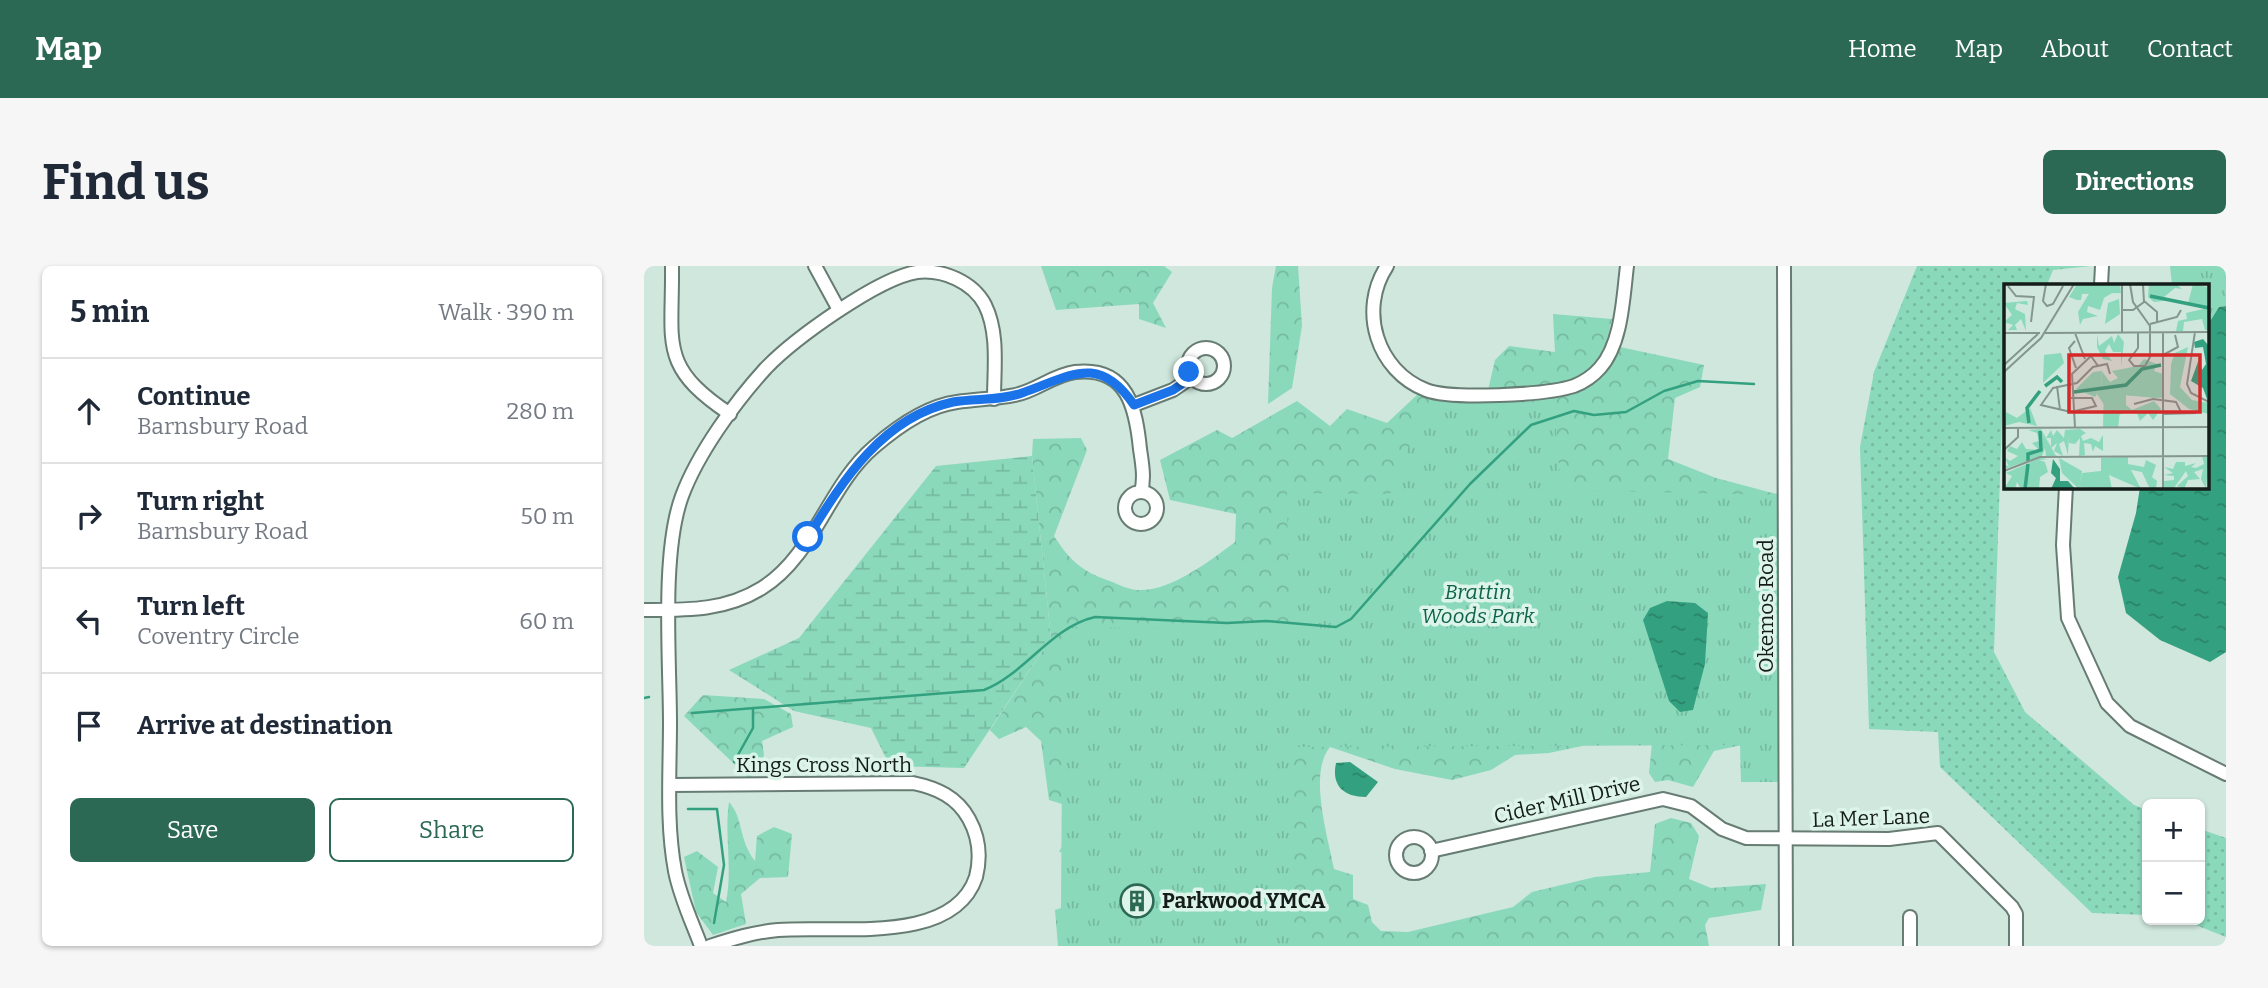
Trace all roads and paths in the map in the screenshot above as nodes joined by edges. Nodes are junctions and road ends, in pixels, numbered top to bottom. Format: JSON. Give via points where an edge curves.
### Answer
{"nodes":[{"id":1,"x":672,"y":266,"type":"edge"},
{"id":2,"x":815,"y":266,"type":"edge"},
{"id":3,"x":1387,"y":266,"type":"edge"},
{"id":4,"x":1628,"y":266,"type":"edge"},
{"id":5,"x":1784,"y":266,"type":"edge"},
{"id":6,"x":2102,"y":266,"type":"edge"},
{"id":7,"x":2101,"y":284,"type":"edge"},
{"id":8,"x":839,"y":310,"type":"junction"},
{"id":9,"x":1192,"y":377,"type":"dead end"},
{"id":10,"x":994,"y":400,"type":"junction"},
{"id":11,"x":1134,"y":405,"type":"junction"},
{"id":12,"x":730,"y":414,"type":"junction"},
{"id":13,"x":2066,"y":488,"type":"edge"},
{"id":14,"x":1141,"y":492,"type":"dead end"},
{"id":15,"x":644,"y":610,"type":"edge"},
{"id":16,"x":670,"y":610,"type":"junction"},
{"id":17,"x":2226,"y":774,"type":"edge"},
{"id":18,"x":671,"y":785,"type":"junction"},
{"id":19,"x":1786,"y":839,"type":"junction"},
{"id":20,"x":1431,"y":851,"type":"dead end"},
{"id":21,"x":1910,"y":917,"type":"dead end"},
{"id":22,"x":701,"y":946,"type":"edge"},
{"id":23,"x":710,"y":946,"type":"edge"},
{"id":24,"x":1786,"y":946,"type":"edge"},
{"id":25,"x":1910,"y":946,"type":"edge"},
{"id":26,"x":2016,"y":946,"type":"edge"}],
"edges":[{"from":1,"to":12,"type":"street","via":[[676,361],[700,394]]},
{"from":2,"to":8,"type":"street"},
{"from":3,"to":4,"type":"street","via":[[1374,298],[1376,337],[1385,356],[1398,372],[1424,389],[1455,396],[1564,388],[1581,383],[1600,369],[1612,347]]},
{"from":5,"to":19,"type":"street","name":"Okemos Road"},
{"from":6,"to":7,"type":"street"},
{"from":8,"to":10,"type":"street","via":[[916,272],[955,278],[983,302],[990,318]]},
{"from":8,"to":12,"type":"street","via":[[784,350]]},
{"from":9,"to":11,"type":"street"},
{"from":10,"to":11,"type":"street","via":[[1059,376],[1087,372],[1114,382]]},
{"from":10,"to":16,"type":"street","via":[[932,408],[872,449],[840,484],[794,559],[765,586],[723,606]]},
{"from":11,"to":14,"type":"street"},
{"from":12,"to":16,"type":"street","via":[[690,479],[678,508]]},
{"from":13,"to":17,"type":"street","via":[[2063,537],[2068,618],[2107,703],[2130,726]]},
{"from":15,"to":16,"type":"street"},
{"from":16,"to":18,"type":"street"},
{"from":18,"to":22,"type":"street","via":[[675,871]]},
{"from":18,"to":23,"type":"street","name":"Kings Cross North","via":[[913,783],[954,800],[975,830],[979,853],[970,890],[954,909],[932,923],[902,928],[769,931]]},
{"from":19,"to":20,"type":"street","name":"Cider Mill Drive","via":[[1734,835],[1691,806],[1663,799]]},
{"from":19,"to":24,"type":"street","name":"Okemos Road"},
{"from":19,"to":26,"type":"street","name":"La Mer Lane","via":[[1889,839],[1938,833],[2012,907]]},
{"from":21,"to":25,"type":"street"}]}
